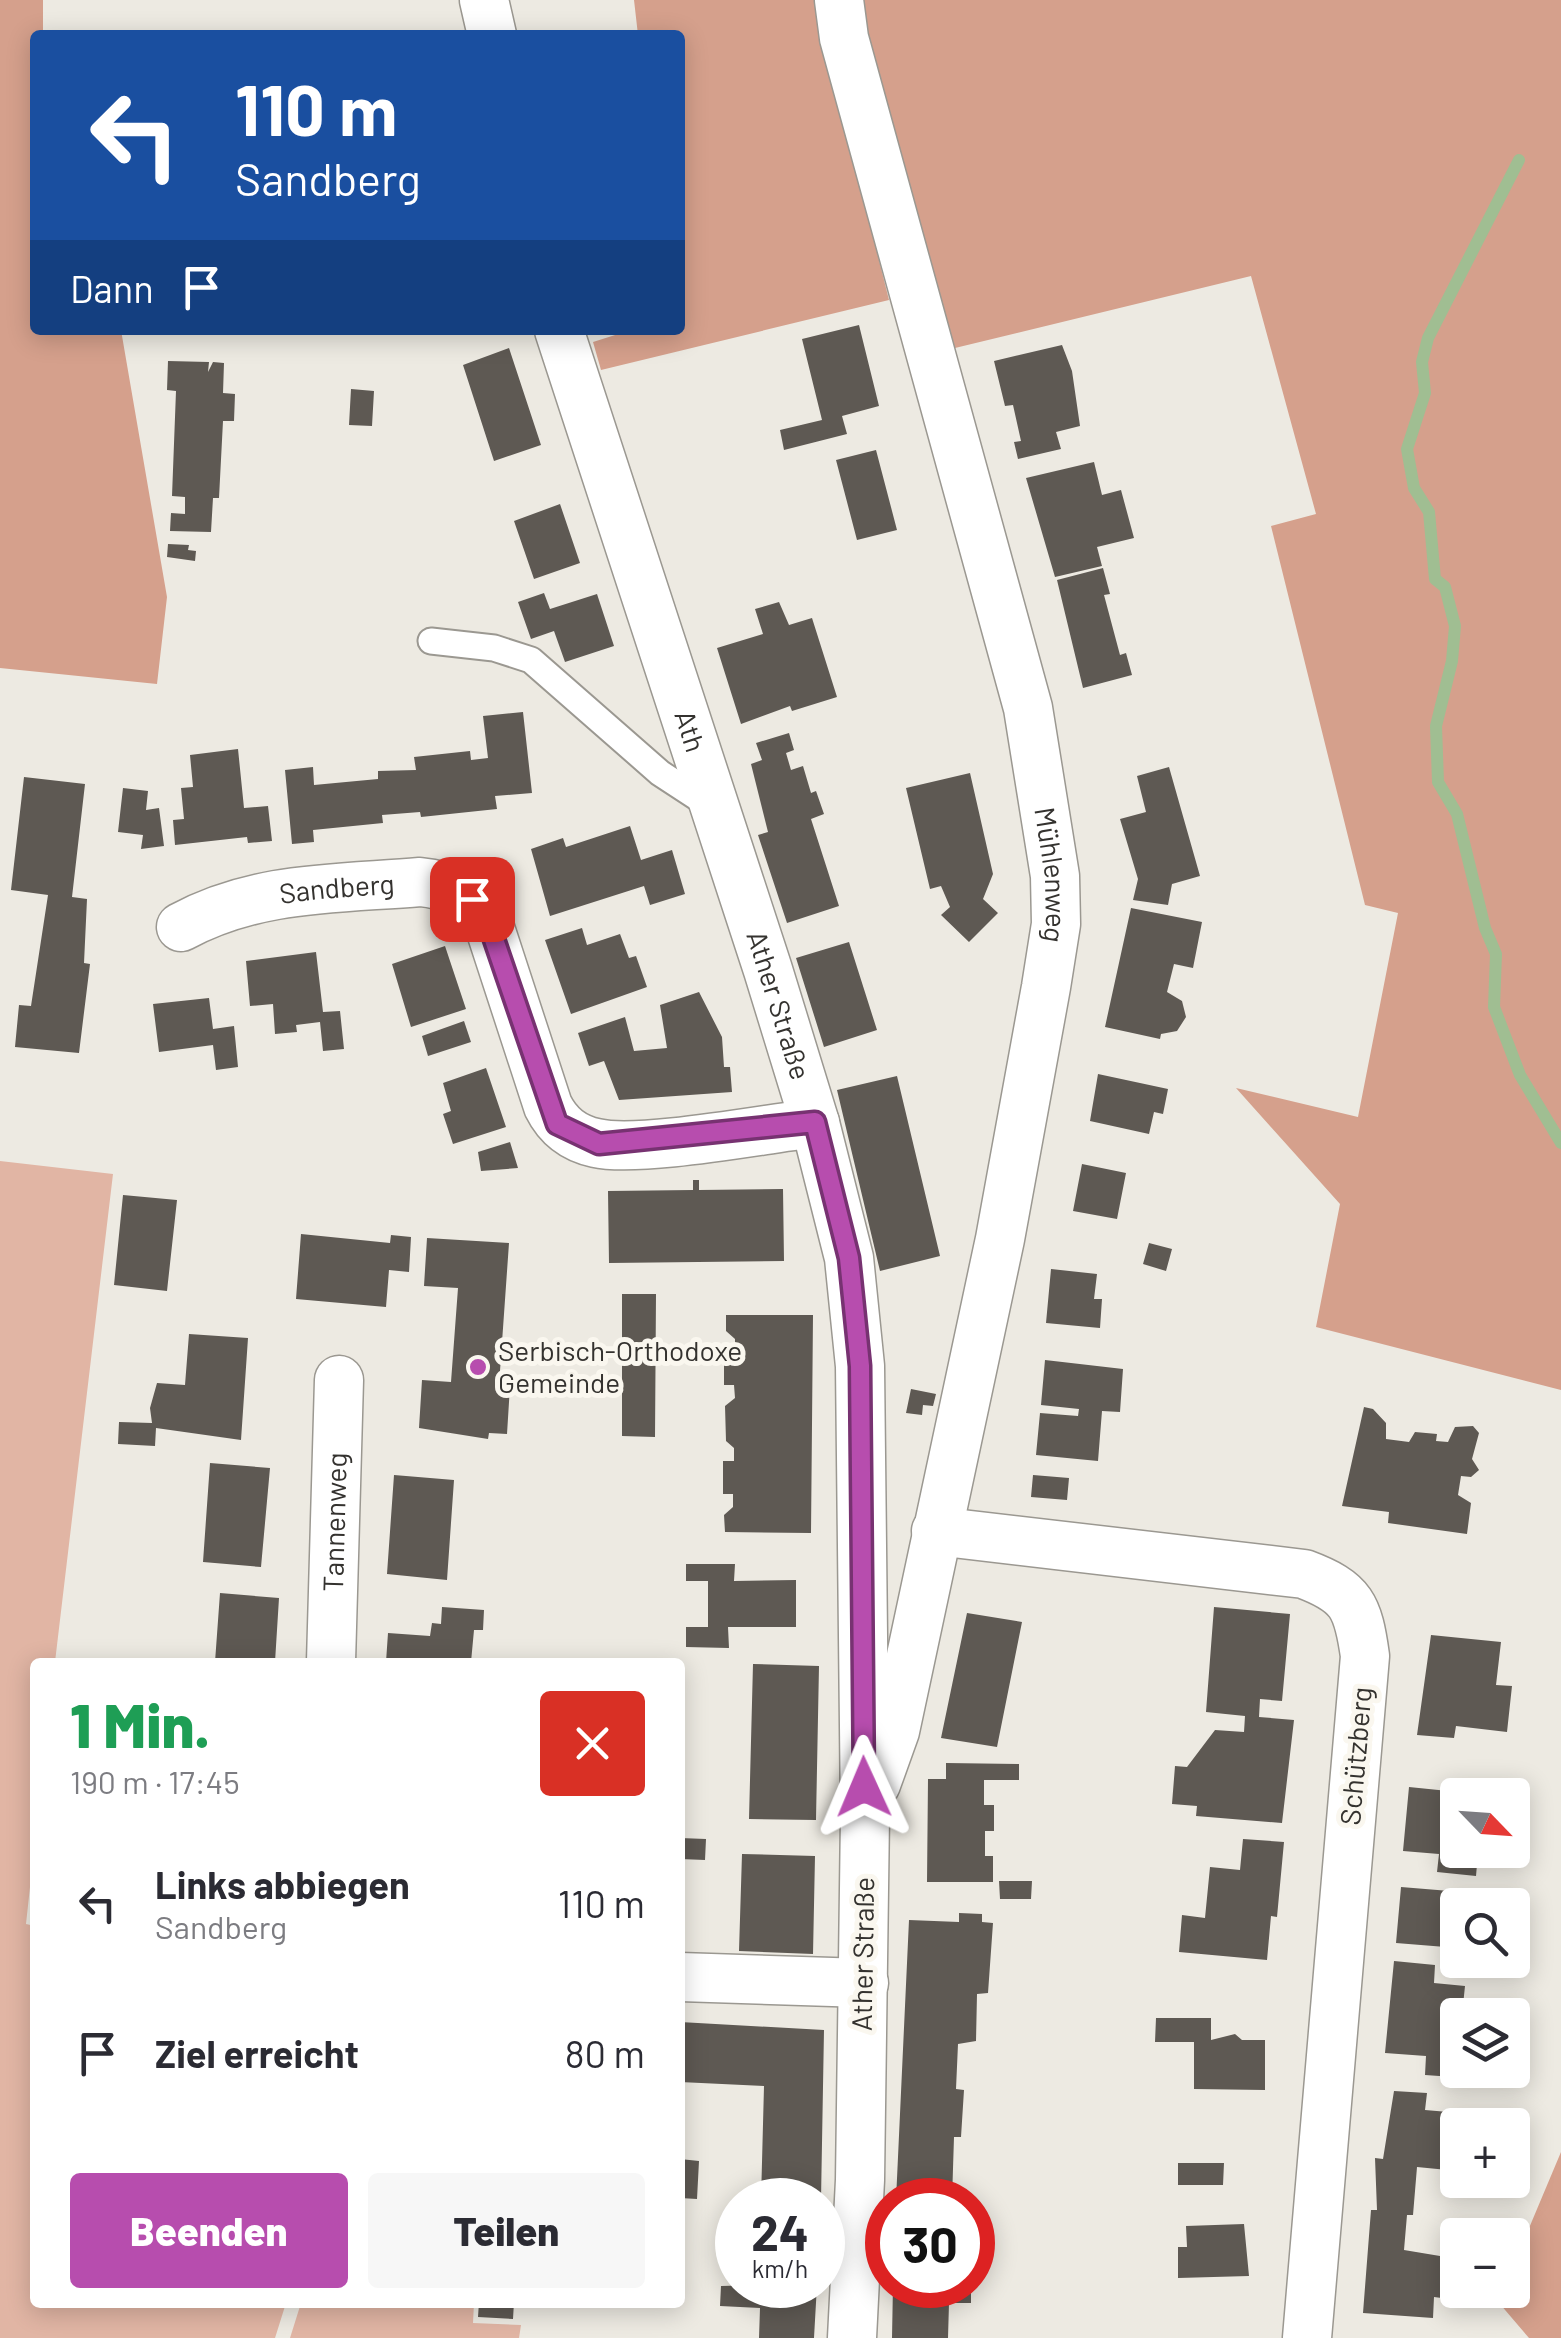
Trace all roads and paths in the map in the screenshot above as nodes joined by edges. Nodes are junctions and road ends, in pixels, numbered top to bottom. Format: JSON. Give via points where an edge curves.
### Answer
{"nodes":[{"id":1,"x":484,"y":0,"type":"edge"},
{"id":2,"x":838,"y":0,"type":"edge"},
{"id":3,"x":491,"y":30,"type":"edge"},
{"id":4,"x":562,"y":335,"type":"edge"},
{"id":5,"x":431,"y":640,"type":"dead end"},
{"id":6,"x":716,"y":809,"type":"junction"},
{"id":7,"x":181,"y":928,"type":"dead end"},
{"id":8,"x":815,"y":1122,"type":"junction"},
{"id":9,"x":339,"y":1380,"type":"dead end"},
{"id":10,"x":936,"y":1531,"type":"junction"},
{"id":11,"x":331,"y":1658,"type":"edge"},
{"id":12,"x":865,"y":1816,"type":"junction"},
{"id":13,"x":685,"y":1977,"type":"edge"},
{"id":14,"x":864,"y":1983,"type":"junction"},
{"id":15,"x":852,"y":2338,"type":"edge"},
{"id":16,"x":1308,"y":2338,"type":"edge"}],
"edges":[{"from":1,"to":3,"type":"street"},
{"from":2,"to":10,"type":"street","name":"Mühlenweg","via":[[1028,708],[1055,876],[1046,987]]},
{"from":4,"to":6,"type":"street","name":"Ath"},
{"from":5,"to":6,"type":"lane","name":"Ath","via":[[531,660],[660,772]]},
{"from":6,"to":8,"type":"street","name":"Ather Straße"},
{"from":7,"to":8,"type":"street","name":"Sandberg","via":[[257,895],[447,885],[486,916],[557,1124],[599,1144]]},
{"from":8,"to":12,"type":"street","name":"Ather Straße","via":[[849,1258],[860,1366]]},
{"from":9,"to":11,"type":"street","name":"Tannenweg"},
{"from":10,"to":12,"type":"street","name":"Mühlenweg","via":[[895,1731]]},
{"from":10,"to":16,"type":"street","name":"Schützberg","via":[[1304,1574],[1337,1586],[1359,1614],[1365,1656]]},
{"from":12,"to":14,"type":"street","name":"Ather Straße"},
{"from":13,"to":14,"type":"street"},
{"from":14,"to":15,"type":"street","name":"Ather Straße"}]}
